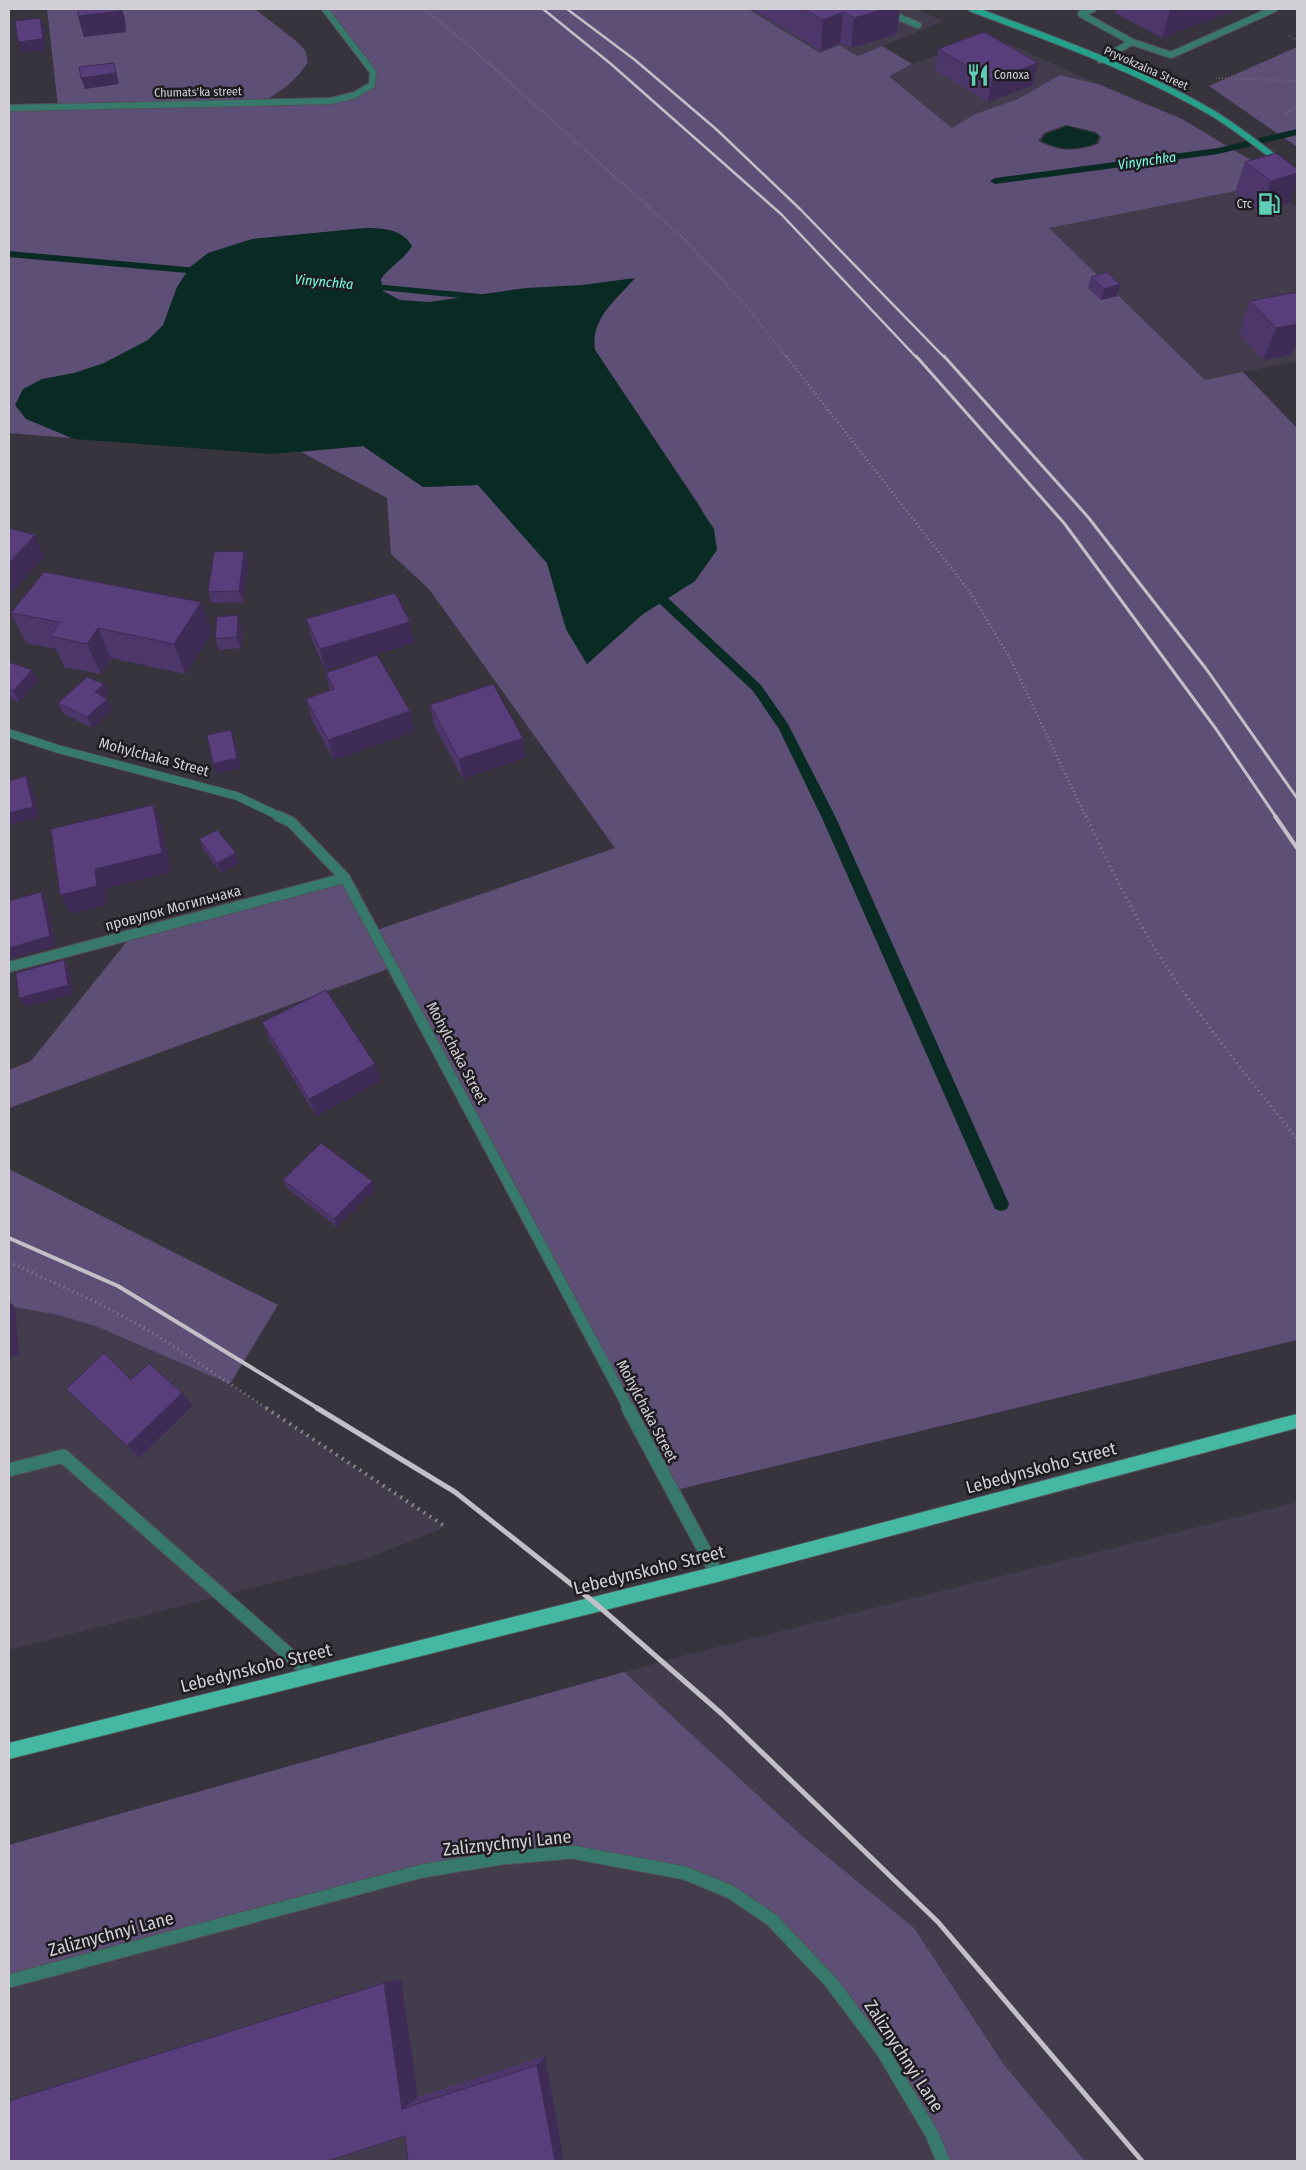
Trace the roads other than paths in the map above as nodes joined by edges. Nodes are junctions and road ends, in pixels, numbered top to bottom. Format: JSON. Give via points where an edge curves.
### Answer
{"nodes":[{"id":1,"x":325,"y":9,"type":"edge"},
{"id":2,"x":879,"y":9,"type":"edge"},
{"id":3,"x":972,"y":9,"type":"edge"},
{"id":4,"x":1093,"y":9,"type":"edge"},
{"id":5,"x":1274,"y":9,"type":"edge"},
{"id":6,"x":918,"y":25,"type":"dead end"},
{"id":7,"x":1132,"y":42,"type":"junction"},
{"id":8,"x":1100,"y":60,"type":"junction"},
{"id":9,"x":9,"y":108,"type":"edge"},
{"id":10,"x":1297,"y":174,"type":"edge"},
{"id":11,"x":9,"y":732,"type":"edge"},
{"id":12,"x":345,"y":878,"type":"junction"},
{"id":13,"x":9,"y":967,"type":"edge"},
{"id":14,"x":1297,"y":1421,"type":"edge"},
{"id":15,"x":9,"y":1470,"type":"edge"},
{"id":16,"x":717,"y":1574,"type":"junction"},
{"id":17,"x":311,"y":1674,"type":"junction"},
{"id":18,"x":9,"y":1751,"type":"edge"},
{"id":19,"x":9,"y":1981,"type":"edge"},
{"id":20,"x":943,"y":2161,"type":"edge"}],
"edges":[{"from":1,"to":9,"type":"street","name":"Chumats'ka street","via":[[373,72],[372,85],[355,95],[331,101]]},
{"from":2,"to":6,"type":"street"},
{"from":3,"to":8,"type":"street","name":"Pryvokzalna Street"},
{"from":4,"to":7,"type":"street","via":[[1081,14]]},
{"from":5,"to":7,"type":"street","via":[[1171,55]]},
{"from":7,"to":8,"type":"street"},
{"from":8,"to":10,"type":"street","name":"Pryvokzalna Street","via":[[1176,93],[1249,137]]},
{"from":11,"to":12,"type":"street","name":"Mohylchaka Street","via":[[58,749],[237,796],[291,822]]},
{"from":12,"to":13,"type":"street","name":"провулок Могильчака"},
{"from":12,"to":16,"type":"street","name":"Mohylchaka Street"},
{"from":14,"to":16,"type":"main road","name":"Lebedynskoho Street"},
{"from":15,"to":17,"type":"street","via":[[63,1456]]},
{"from":16,"to":17,"type":"main road","name":"Lebedynskoho Street"},
{"from":17,"to":18,"type":"main road","name":"Lebedynskoho Street"},
{"from":19,"to":20,"type":"street","name":"Zaliznychnyi Lane","via":[[422,1870],[501,1858],[572,1852],[685,1873],[731,1892],[772,1920],[830,1981],[882,2050],[932,2134]]}]}
